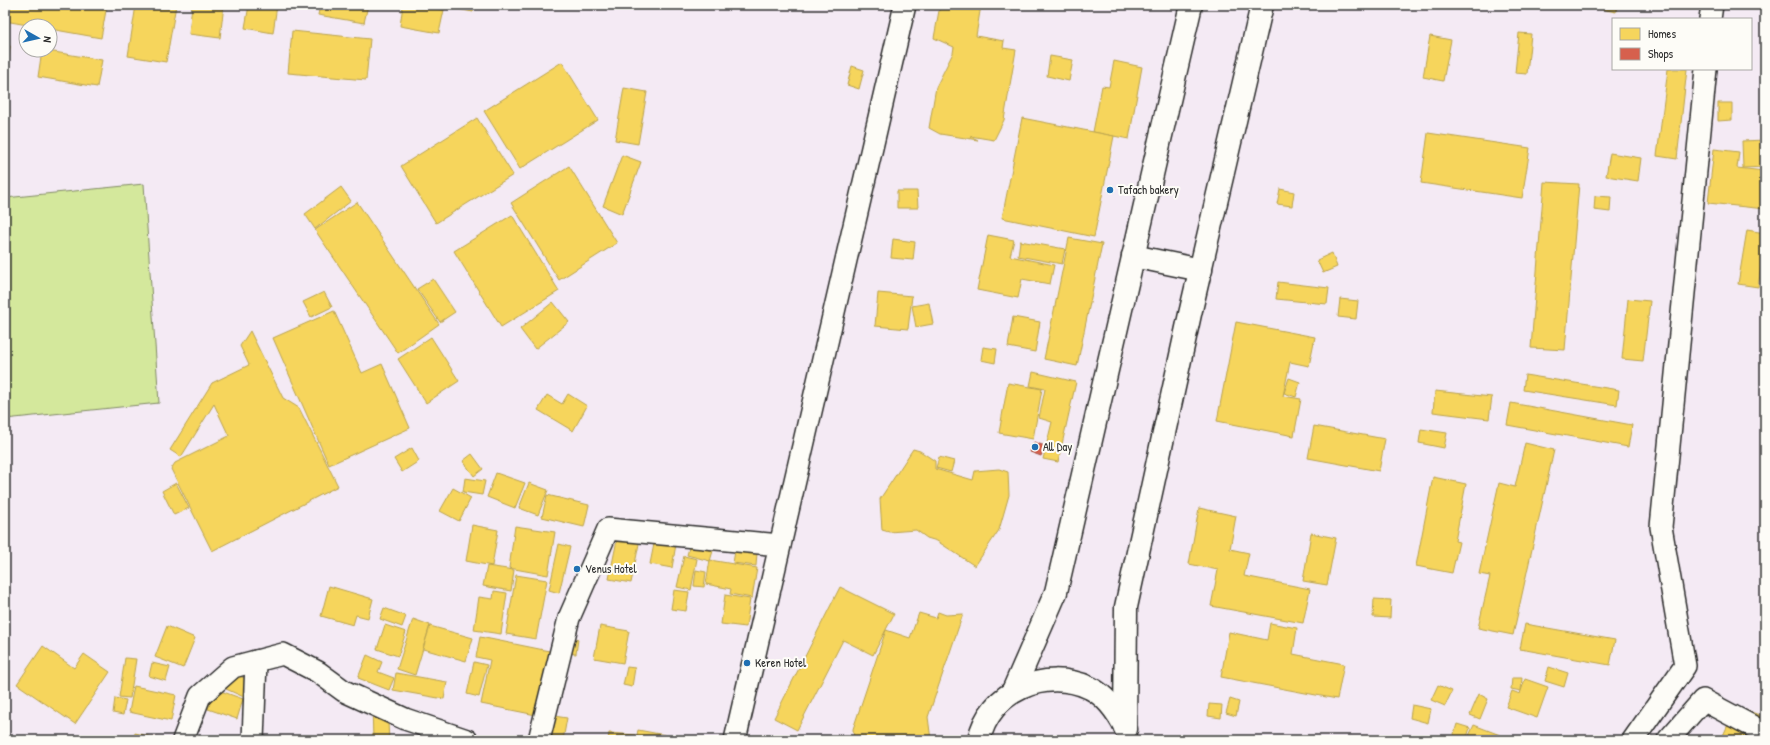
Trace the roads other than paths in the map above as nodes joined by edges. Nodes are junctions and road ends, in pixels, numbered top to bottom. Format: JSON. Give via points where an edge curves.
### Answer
{"nodes":[{"id":1,"x":905,"y":5,"type":"edge"},
{"id":2,"x":1191,"y":5,"type":"edge"},
{"id":3,"x":1262,"y":5,"type":"edge"},
{"id":4,"x":1712,"y":5,"type":"edge"},
{"id":5,"x":1710,"y":18,"type":"edge"},
{"id":6,"x":1706,"y":70,"type":"edge"},
{"id":7,"x":1133,"y":256,"type":"junction"},
{"id":8,"x":1201,"y":270,"type":"junction"},
{"id":9,"x":780,"y":545,"type":"junction"},
{"id":10,"x":256,"y":661,"type":"junction"},
{"id":11,"x":1013,"y":691,"type":"junction"},
{"id":12,"x":1765,"y":733,"type":"edge"},
{"id":13,"x":1127,"y":734,"type":"edge"},
{"id":14,"x":183,"y":740,"type":"edge"},
{"id":15,"x":253,"y":740,"type":"edge"},
{"id":16,"x":467,"y":740,"type":"edge"},
{"id":17,"x":539,"y":740,"type":"edge"},
{"id":18,"x":736,"y":740,"type":"edge"},
{"id":19,"x":979,"y":740,"type":"edge"},
{"id":20,"x":1633,"y":740,"type":"edge"},
{"id":21,"x":1668,"y":740,"type":"edge"}],
"edges":[{"from":1,"to":9,"type":"street"},
{"from":2,"to":7,"type":"main road"},
{"from":3,"to":8,"type":"main road"},
{"from":4,"to":5,"type":"street"},
{"from":6,"to":20,"type":"street","via":[[1661,527],[1685,666]]},
{"from":7,"to":8,"type":"main road"},
{"from":7,"to":11,"type":"main road","via":[[1056,592]]},
{"from":8,"to":13,"type":"main road","via":[[1126,608]]},
{"from":9,"to":17,"type":"street","via":[[608,529],[569,618]]},
{"from":9,"to":18,"type":"street"},
{"from":10,"to":14,"type":"street","via":[[233,667],[200,696]]},
{"from":10,"to":15,"type":"street"},
{"from":10,"to":16,"type":"street","via":[[283,654],[318,672],[344,691],[405,719]]},
{"from":11,"to":13,"type":"main road","via":[[1038,681],[1065,680],[1090,688],[1111,705]]},
{"from":11,"to":19,"type":"main road","via":[[993,708],[981,730]]},
{"from":12,"to":21,"type":"street","via":[[1703,700]]}]}
